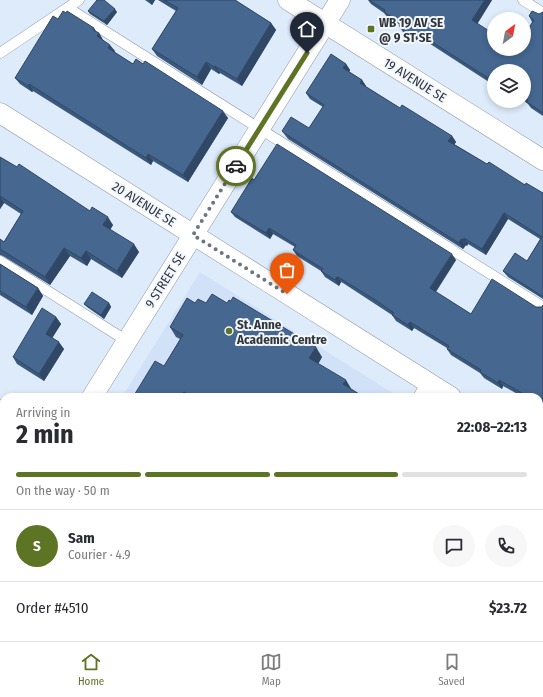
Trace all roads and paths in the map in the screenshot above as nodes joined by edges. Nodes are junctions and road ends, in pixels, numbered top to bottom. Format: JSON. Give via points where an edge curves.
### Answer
{"nodes":[{"id":1,"x":79,"y":0,"type":"edge"},
{"id":2,"x":288,"y":0,"type":"edge"},
{"id":3,"x":340,"y":0,"type":"edge"},
{"id":4,"x":523,"y":0,"type":"edge"},
{"id":5,"x":68,"y":8,"type":"junction"},
{"id":6,"x":543,"y":13,"type":"edge"},
{"id":7,"x":325,"y":24,"type":"junction"},
{"id":8,"x":0,"y":53,"type":"edge"},
{"id":9,"x":0,"y":113,"type":"edge"},
{"id":10,"x":259,"y":129,"type":"junction"},
{"id":11,"x":543,"y":160,"type":"edge"},
{"id":12,"x":193,"y":235,"type":"junction"},
{"id":13,"x":0,"y":261,"type":"edge"},
{"id":14,"x":543,"y":307,"type":"edge"},
{"id":15,"x":127,"y":341,"type":"junction"},
{"id":16,"x":423,"y":390,"type":"edge"},
{"id":17,"x":94,"y":393,"type":"edge"},
{"id":18,"x":435,"y":393,"type":"edge"}],
"edges":[{"from":1,"to":5,"type":"lane"},
{"from":2,"to":7,"type":"street","name":"19 AVENUE SE"},
{"from":3,"to":7,"type":"street","name":"9 STREET SE"},
{"from":4,"to":6,"type":"lane"},
{"from":5,"to":8,"type":"lane"},
{"from":5,"to":10,"type":"lane"},
{"from":7,"to":10,"type":"street","name":"9 STREET SE"},
{"from":7,"to":11,"type":"street","name":"19 AVENUE SE"},
{"from":9,"to":12,"type":"street","name":"20 AVENUE SE"},
{"from":10,"to":12,"type":"street","name":"9 STREET SE"},
{"from":10,"to":14,"type":"lane"},
{"from":12,"to":15,"type":"street","name":"9 STREET SE"},
{"from":12,"to":16,"type":"street","name":"20 AVENUE SE"},
{"from":13,"to":15,"type":"lane"},
{"from":15,"to":17,"type":"street","name":"9 STREET SE"},
{"from":16,"to":18,"type":"street","name":"20 AVENUE SE"}]}
